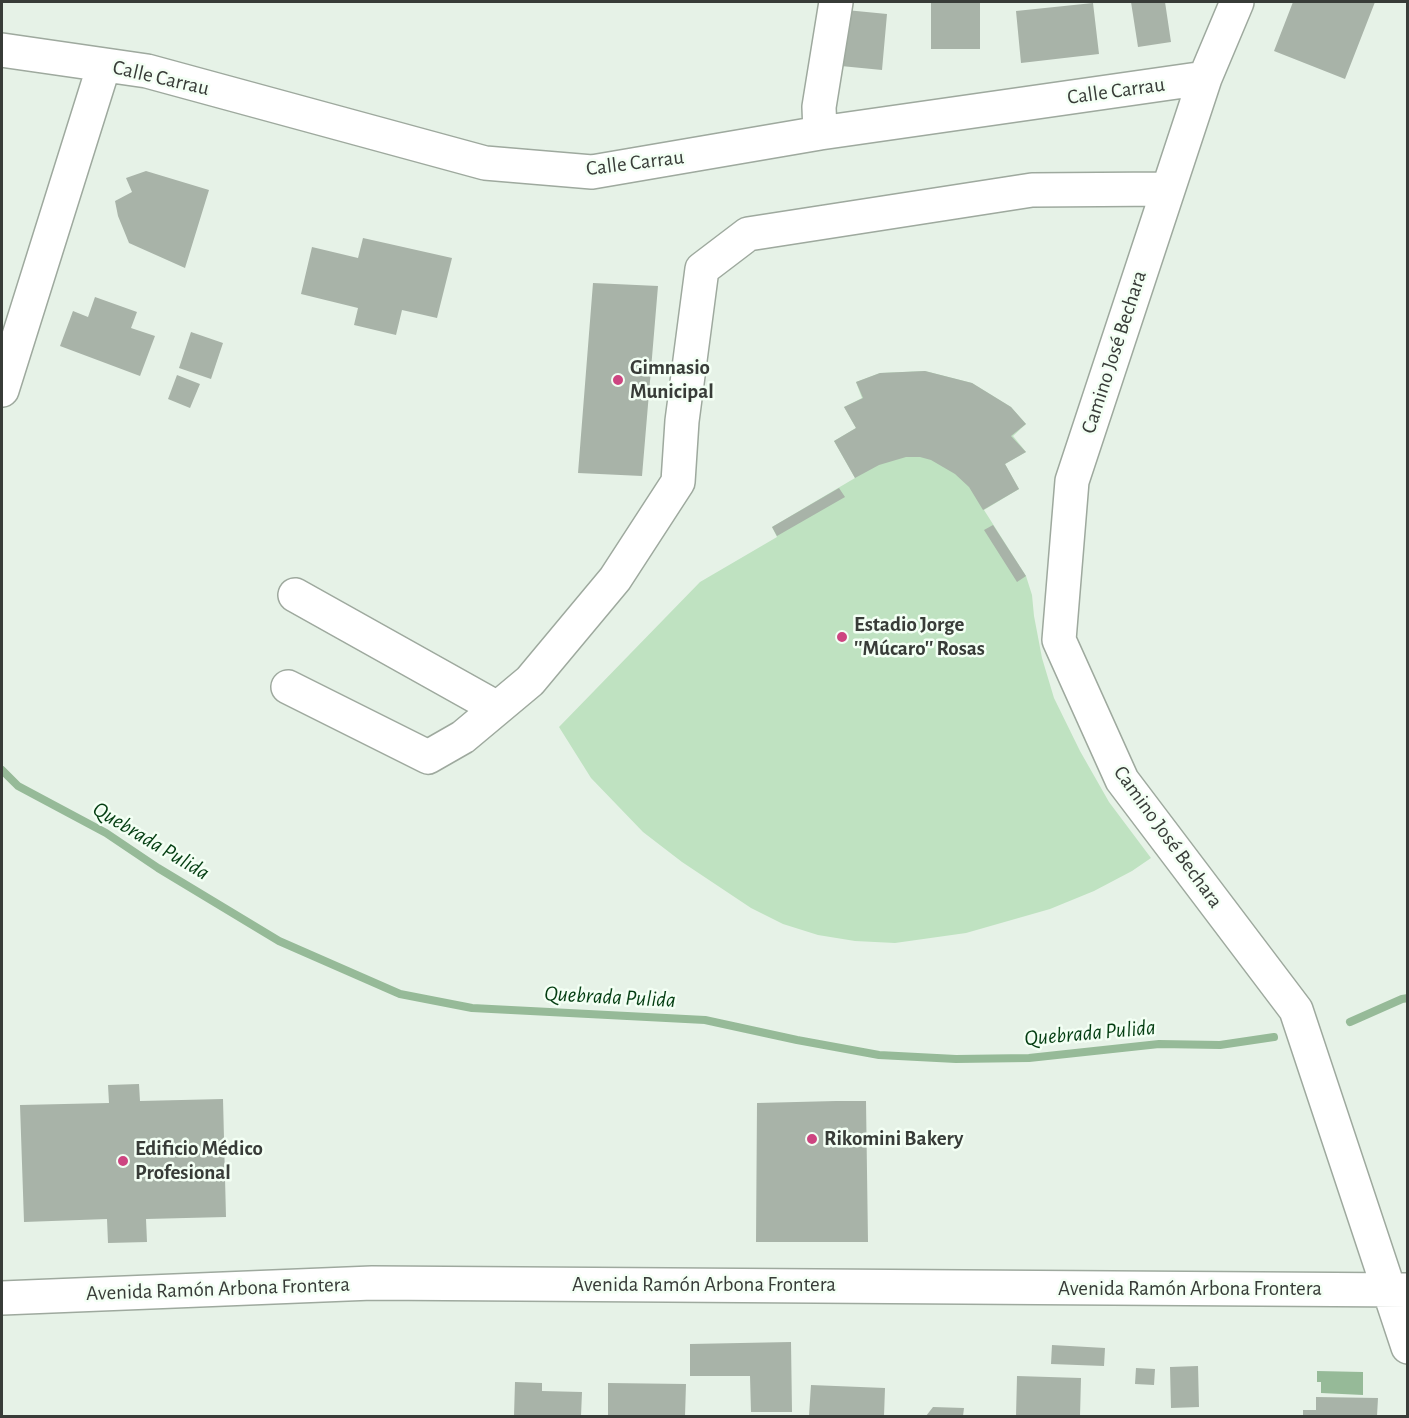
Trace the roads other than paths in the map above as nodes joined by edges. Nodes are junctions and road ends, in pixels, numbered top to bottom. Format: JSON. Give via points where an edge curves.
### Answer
{"nodes":[{"id":1,"x":836,"y":2,"type":"edge"},
{"id":2,"x":1237,"y":2,"type":"edge"},
{"id":3,"x":2,"y":50,"type":"edge"},
{"id":4,"x":104,"y":65,"type":"junction"},
{"id":5,"x":1205,"y":78,"type":"junction"},
{"id":6,"x":820,"y":134,"type":"junction"},
{"id":7,"x":1168,"y":189,"type":"junction"},
{"id":8,"x":2,"y":390,"type":"edge"},
{"id":9,"x":295,"y":595,"type":"dead end"},
{"id":10,"x":288,"y":687,"type":"dead end"},
{"id":11,"x":497,"y":708,"type":"junction"},
{"id":12,"x":1398,"y":1290,"type":"edge"},
{"id":13,"x":2,"y":1298,"type":"edge"},
{"id":14,"x":1407,"y":1347,"type":"edge"}],
"edges":[{"from":1,"to":6,"type":"street","via":[[819,107]]},
{"from":2,"to":5,"type":"street","name":"Camino José Bechara"},
{"from":3,"to":4,"type":"street","name":"Calle Carrau"},
{"from":4,"to":6,"type":"street","name":"Calle Carrau","via":[[147,71],[485,164],[592,172]]},
{"from":4,"to":8,"type":"street"},
{"from":5,"to":6,"type":"street","name":"Calle Carrau"},
{"from":5,"to":7,"type":"street","name":"Camino José Bechara"},
{"from":7,"to":11,"type":"street","via":[[1032,190],[748,234],[702,269],[678,482],[615,579],[530,681]]},
{"from":7,"to":12,"type":"street","name":"Camino José Bechara","via":[[1072,481],[1059,640],[1122,780],[1296,1010]]},
{"from":9,"to":11,"type":"street"},
{"from":10,"to":11,"type":"street","via":[[428,757],[463,736]]},
{"from":12,"to":13,"type":"street","name":"Avenida Ramón Arbona Frontera","via":[[372,1283]]},
{"from":12,"to":14,"type":"street","name":"Camino José Bechara"}]}
